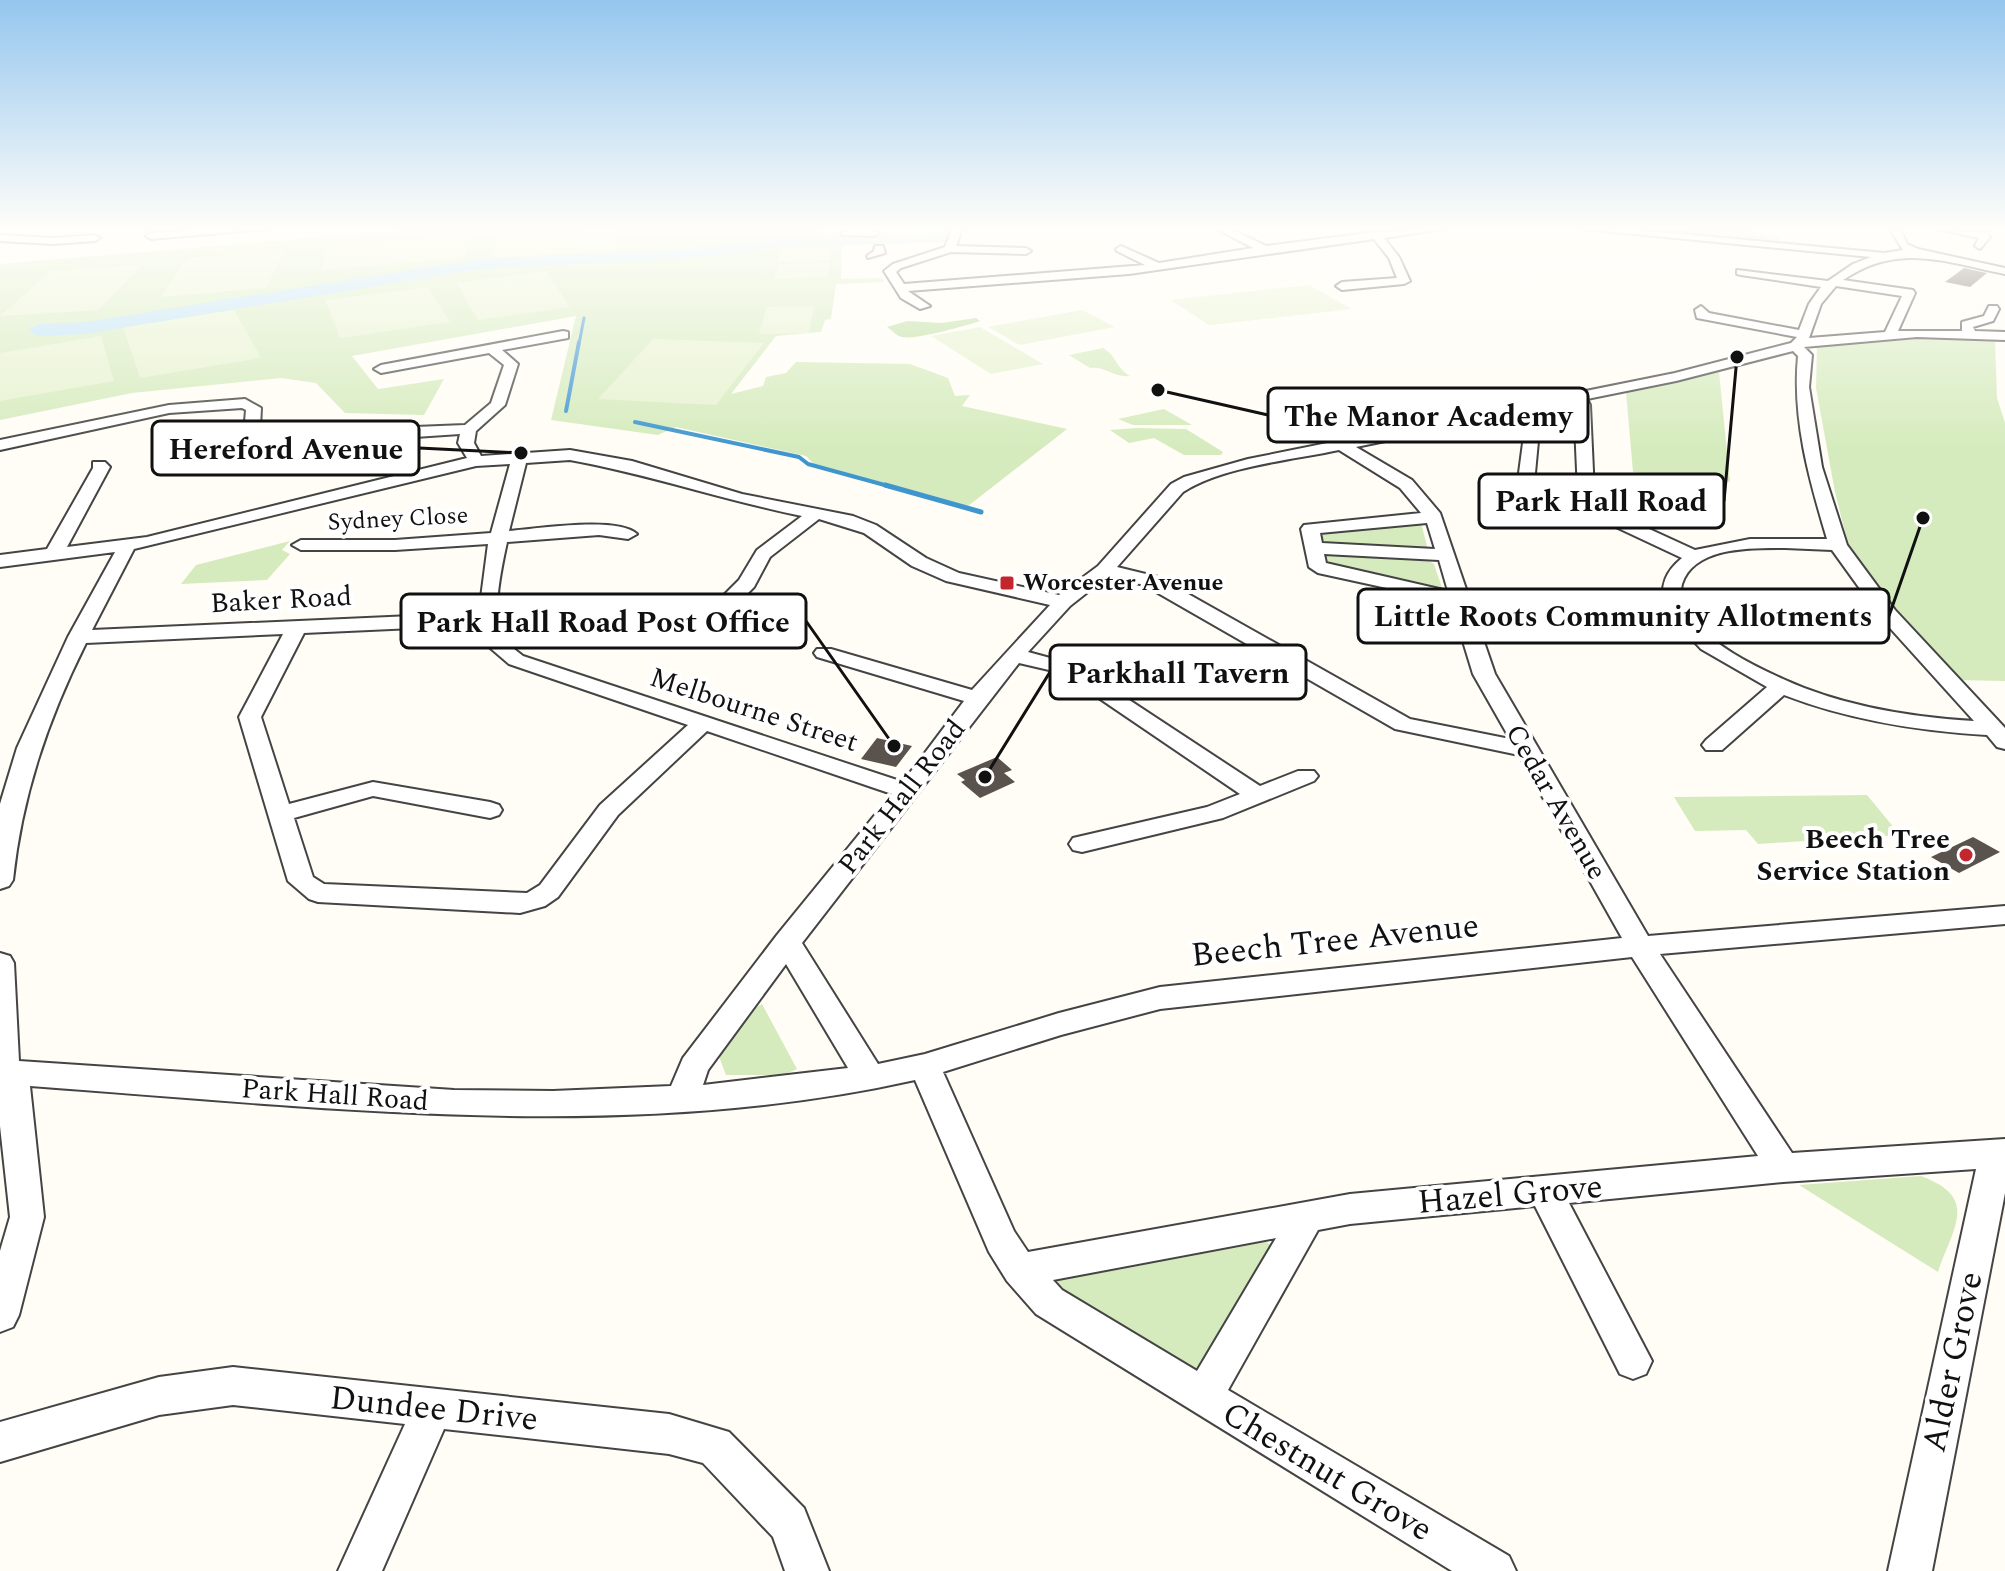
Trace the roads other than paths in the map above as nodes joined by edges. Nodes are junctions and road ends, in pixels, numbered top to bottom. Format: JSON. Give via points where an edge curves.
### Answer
{"nodes":[{"id":1,"x":918,"y":302,"type":"edge"},
{"id":2,"x":1819,"y":302,"type":"edge"},
{"id":3,"x":1905,"y":302,"type":"edge"},
{"id":4,"x":902,"y":305,"type":"dead end"},
{"id":5,"x":1993,"y":309,"type":"dead end"},
{"id":6,"x":1701,"y":310,"type":"dead end"},
{"id":7,"x":1890,"y":334,"type":"junction"},
{"id":8,"x":1970,"y":334,"type":"junction"},
{"id":9,"x":563,"y":335,"type":"dead end"},
{"id":10,"x":2005,"y":336,"type":"edge"},
{"id":11,"x":1800,"y":341,"type":"junction"},
{"id":12,"x":492,"y":349,"type":"junction"},
{"id":13,"x":381,"y":369,"type":"dead end"},
{"id":14,"x":1578,"y":396,"type":"junction"},
{"id":15,"x":1528,"y":406,"type":"junction"},
{"id":16,"x":469,"y":429,"type":"junction"},
{"id":17,"x":0,"y":445,"type":"edge"},
{"id":18,"x":1342,"y":445,"type":"junction"},
{"id":19,"x":520,"y":456,"type":"junction"},
{"id":20,"x":476,"y":461,"type":"junction"},
{"id":21,"x":99,"y":465,"type":"dead end"},
{"id":22,"x":1522,"y":469,"type":"dead end"},
{"id":23,"x":815,"y":514,"type":"junction"},
{"id":24,"x":1434,"y":517,"type":"junction"},
{"id":25,"x":628,"y":534,"type":"dead end"},
{"id":26,"x":499,"y":536,"type":"junction"},
{"id":27,"x":128,"y":544,"type":"junction"},
{"id":28,"x":301,"y":545,"type":"dead end"},
{"id":29,"x":1838,"y":545,"type":"junction"},
{"id":30,"x":1316,"y":548,"type":"junction"},
{"id":31,"x":54,"y":554,"type":"junction"},
{"id":32,"x":1445,"y":555,"type":"junction"},
{"id":33,"x":1695,"y":557,"type":"junction"},
{"id":34,"x":0,"y":561,"type":"edge"},
{"id":35,"x":1105,"y":570,"type":"junction"},
{"id":36,"x":1459,"y":597,"type":"junction"},
{"id":37,"x":1063,"y":602,"type":"junction"},
{"id":38,"x":1678,"y":612,"type":"junction"},
{"id":39,"x":487,"y":619,"type":"junction"},
{"id":40,"x":297,"y":627,"type":"junction"},
{"id":41,"x":679,"y":635,"type":"dead end"},
{"id":42,"x":78,"y":637,"type":"junction"},
{"id":43,"x":824,"y":653,"type":"dead end"},
{"id":44,"x":1014,"y":655,"type":"junction"},
{"id":45,"x":1781,"y":686,"type":"junction"},
{"id":46,"x":977,"y":698,"type":"junction"},
{"id":47,"x":703,"y":723,"type":"junction"},
{"id":48,"x":1998,"y":735,"type":"edge"},
{"id":49,"x":1714,"y":745,"type":"dead end"},
{"id":50,"x":1525,"y":749,"type":"junction"},
{"id":51,"x":1306,"y":776,"type":"dead end"},
{"id":52,"x":907,"y":791,"type":"junction"},
{"id":53,"x":1258,"y":795,"type":"junction"},
{"id":54,"x":490,"y":810,"type":"dead end"},
{"id":55,"x":280,"y":814,"type":"junction"},
{"id":56,"x":1082,"y":844,"type":"dead end"},
{"id":57,"x":0,"y":880,"type":"edge"},
{"id":58,"x":2005,"y":915,"type":"edge"},
{"id":59,"x":787,"y":942,"type":"junction"},
{"id":60,"x":1640,"y":946,"type":"junction"},
{"id":61,"x":0,"y":963,"type":"edge"},
{"id":62,"x":925,"y":1066,"type":"junction"},
{"id":63,"x":6,"y":1072,"type":"edge"},
{"id":64,"x":870,"y":1078,"type":"junction"},
{"id":65,"x":683,"y":1096,"type":"junction"},
{"id":66,"x":2001,"y":1153,"type":"edge"},
{"id":67,"x":1783,"y":1168,"type":"junction"},
{"id":68,"x":1546,"y":1193,"type":"junction"},
{"id":69,"x":1306,"y":1219,"type":"junction"},
{"id":70,"x":1020,"y":1270,"type":"junction"},
{"id":71,"x":1,"y":1310,"type":"edge"},
{"id":72,"x":1633,"y":1361,"type":"dead end"},
{"id":73,"x":1203,"y":1397,"type":"junction"},
{"id":74,"x":432,"y":1410,"type":"junction"},
{"id":75,"x":0,"y":1442,"type":"edge"},
{"id":76,"x":360,"y":1571,"type":"edge"},
{"id":77,"x":807,"y":1571,"type":"edge"},
{"id":78,"x":1494,"y":1571,"type":"edge"},
{"id":79,"x":1910,"y":1571,"type":"edge"}],
"edges":[{"from":1,"to":4,"type":"street"},
{"from":2,"to":11,"type":"street"},
{"from":3,"to":7,"type":"street"},
{"from":5,"to":8,"type":"street","via":[[1989,318],[1966,325]]},
{"from":6,"to":11,"type":"street","via":[[1701,315]]},
{"from":7,"to":8,"type":"street"},
{"from":7,"to":11,"type":"street"},
{"from":8,"to":10,"type":"street"},
{"from":9,"to":12,"type":"street"},
{"from":11,"to":14,"type":"street","name":"Park Hall Road","via":[[1676,377]]},
{"from":11,"to":29,"type":"street","via":[[1814,467]]},
{"from":12,"to":13,"type":"street"},
{"from":12,"to":16,"type":"street","via":[[511,364],[498,405]]},
{"from":14,"to":15,"type":"street","name":"Park Hall Road"},
{"from":14,"to":33,"type":"street","via":[[1592,509]]},
{"from":15,"to":18,"type":"street","name":"Park Hall Road"},
{"from":15,"to":22,"type":"street","via":[[1533,420]]},
{"from":16,"to":17,"type":"street","via":[[250,456],[254,408],[245,403],[169,409]]},
{"from":16,"to":20,"type":"street","via":[[466,443]]},
{"from":18,"to":24,"type":"street","name":"Cedar Avenue","via":[[1406,484]]},
{"from":18,"to":35,"type":"street","name":"Park Hall Road","via":[[1190,480],[1161,504]]},
{"from":19,"to":20,"type":"street"},
{"from":19,"to":23,"type":"street","via":[[601,459]]},
{"from":19,"to":26,"type":"street"},
{"from":20,"to":27,"type":"street"},
{"from":21,"to":31,"type":"street"},
{"from":23,"to":37,"type":"street","via":[[870,529],[919,562],[953,577]]},
{"from":23,"to":41,"type":"street","via":[[763,554],[747,583],[725,605]]},
{"from":24,"to":30,"type":"street","via":[[1310,529]]},
{"from":24,"to":32,"type":"street","name":"Cedar Avenue"},
{"from":25,"to":26,"type":"street","name":"Sydney Close","via":[[599,530]]},
{"from":26,"to":28,"type":"street","name":"Sydney Close","via":[[395,545]]},
{"from":26,"to":39,"type":"street"},
{"from":27,"to":31,"type":"street"},
{"from":27,"to":42,"type":"street"},
{"from":29,"to":33,"type":"street","via":[[1754,544]]},
{"from":29,"to":48,"type":"street","via":[[1888,614]]},
{"from":30,"to":32,"type":"street"},
{"from":30,"to":36,"type":"street","via":[[1318,567]]},
{"from":31,"to":34,"type":"street"},
{"from":32,"to":36,"type":"street","name":"Cedar Avenue"},
{"from":33,"to":38,"type":"street","via":[[1672,583]]},
{"from":35,"to":37,"type":"street","name":"Park Hall Road"},
{"from":35,"to":50,"type":"street","via":[[1151,581],[1403,724]]},
{"from":36,"to":38,"type":"street"},
{"from":36,"to":50,"type":"street","name":"Cedar Avenue","via":[[1484,674]]},
{"from":37,"to":44,"type":"street","name":"Park Hall Road"},
{"from":38,"to":45,"type":"street","via":[[1706,643]]},
{"from":39,"to":40,"type":"street","name":"Baker Road"},
{"from":39,"to":47,"type":"street","name":"Melbourne Street","via":[[494,640],[516,660]]},
{"from":40,"to":42,"type":"street","name":"Baker Road"},
{"from":40,"to":55,"type":"street","via":[[250,717]]},
{"from":42,"to":57,"type":"street","via":[[29,747]]},
{"from":43,"to":46,"type":"street"},
{"from":44,"to":46,"type":"street","name":"Park Hall Road"},
{"from":44,"to":53,"type":"street","via":[[1069,669]]},
{"from":45,"to":48,"type":"street","via":[[1891,718]]},
{"from":45,"to":49,"type":"street"},
{"from":46,"to":52,"type":"street","name":"Park Hall Road"},
{"from":47,"to":52,"type":"street","name":"Melbourne Street"},
{"from":47,"to":55,"type":"street","via":[[609,810],[549,891],[520,904],[318,893],[301,881]]},
{"from":50,"to":60,"type":"street","name":"Cedar Avenue"},
{"from":51,"to":53,"type":"street"},
{"from":52,"to":59,"type":"street","name":"Park Hall Road"},
{"from":53,"to":56,"type":"street","via":[[1214,813]]},
{"from":54,"to":55,"type":"street","via":[[373,789]]},
{"from":58,"to":60,"type":"street","name":"Beech Tree Avenue"},
{"from":59,"to":64,"type":"street"},
{"from":59,"to":65,"type":"street","name":"Park Hall Road","via":[[694,1066]]},
{"from":60,"to":62,"type":"street","name":"Beech Tree Avenue","via":[[1160,998]]},
{"from":60,"to":67,"type":"street","name":"Cedar Avenue"},
{"from":61,"to":63,"type":"street"},
{"from":62,"to":64,"type":"street","name":"Beech Tree Avenue"},
{"from":62,"to":70,"type":"street","name":"Chestnut Grove","via":[[1001,1241]]},
{"from":63,"to":65,"type":"street","name":"Park Hall Road","via":[[454,1103],[553,1104]]},
{"from":63,"to":71,"type":"street","via":[[27,1217]]},
{"from":64,"to":65,"type":"street","name":"Beech Tree Avenue"},
{"from":66,"to":67,"type":"street","name":"Hazel Grove"},
{"from":66,"to":79,"type":"street","name":"Alder Grove"},
{"from":67,"to":68,"type":"street","name":"Hazel Grove"},
{"from":68,"to":69,"type":"street","name":"Hazel Grove","via":[[1350,1209]]},
{"from":68,"to":72,"type":"street"},
{"from":69,"to":70,"type":"street","name":"Hazel Grove"},
{"from":69,"to":73,"type":"street","name":"Chestnut Grove"},
{"from":70,"to":73,"type":"street","name":"Chestnut Grove","via":[[1049,1302]]},
{"from":73,"to":78,"type":"street","name":"Chestnut Grove"},
{"from":74,"to":75,"type":"street","name":"Dundee Drive","via":[[233,1386],[159,1396]]},
{"from":74,"to":76,"type":"street"},
{"from":74,"to":77,"type":"street","name":"Dundee Drive","via":[[669,1434],[715,1446],[789,1523]]}]}
